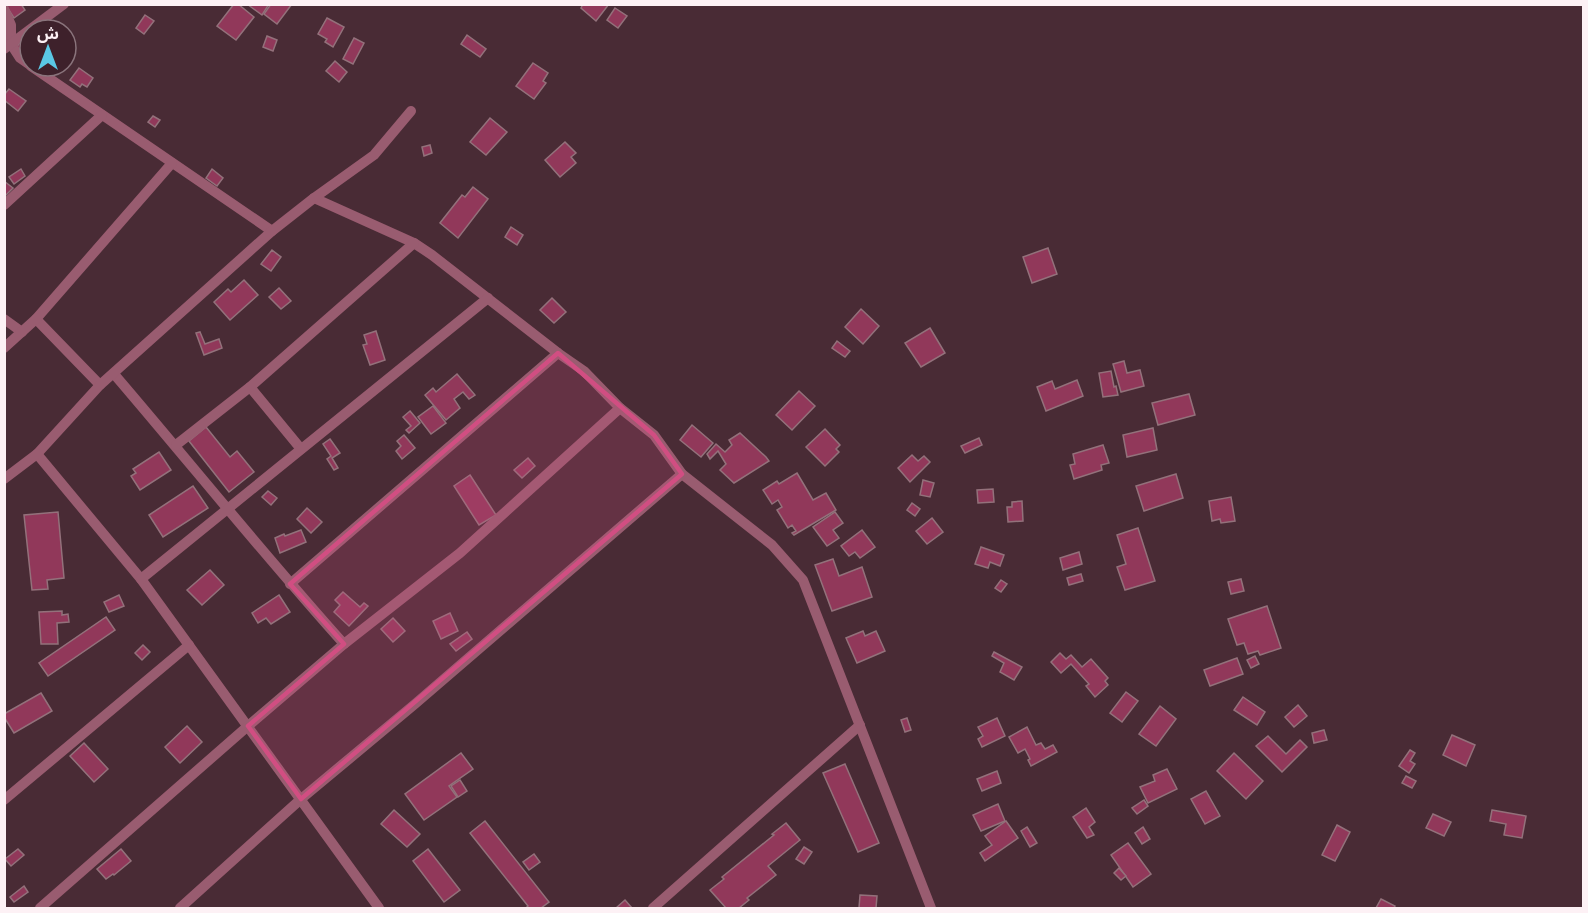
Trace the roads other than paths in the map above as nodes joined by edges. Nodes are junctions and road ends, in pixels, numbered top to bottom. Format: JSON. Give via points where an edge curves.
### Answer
{"nodes":[{"id":1,"x":64,"y":4,"type":"edge"},
{"id":2,"x":4,"y":9,"type":"edge"},
{"id":3,"x":8,"y":46,"type":"edge"},
{"id":4,"x":48,"y":78,"type":"edge"},
{"id":5,"x":411,"y":111,"type":"dead end"},
{"id":6,"x":102,"y":115,"type":"junction"},
{"id":7,"x":172,"y":163,"type":"junction"},
{"id":8,"x":314,"y":198,"type":"junction"},
{"id":9,"x":4,"y":205,"type":"edge"},
{"id":10,"x":272,"y":231,"type":"junction"},
{"id":11,"x":414,"y":243,"type":"junction"},
{"id":12,"x":488,"y":298,"type":"junction"},
{"id":13,"x":4,"y":319,"type":"edge"},
{"id":14,"x":36,"y":319,"type":"junction"},
{"id":15,"x":22,"y":332,"type":"junction"},
{"id":16,"x":4,"y":348,"type":"edge"},
{"id":17,"x":558,"y":353,"type":"junction"},
{"id":18,"x":114,"y":374,"type":"junction"},
{"id":19,"x":100,"y":385,"type":"junction"},
{"id":20,"x":250,"y":387,"type":"junction"},
{"id":21,"x":620,"y":408,"type":"junction"},
{"id":22,"x":176,"y":446,"type":"junction"},
{"id":23,"x":301,"y":449,"type":"junction"},
{"id":24,"x":37,"y":454,"type":"junction"},
{"id":25,"x":682,"y":474,"type":"junction"},
{"id":26,"x":4,"y":479,"type":"edge"},
{"id":27,"x":227,"y":509,"type":"junction"},
{"id":28,"x":141,"y":579,"type":"junction"},
{"id":29,"x":290,"y":584,"type":"junction"},
{"id":30,"x":344,"y":644,"type":"junction"},
{"id":31,"x":189,"y":645,"type":"junction"},
{"id":32,"x":860,"y":725,"type":"junction"},
{"id":33,"x":248,"y":726,"type":"junction"},
{"id":34,"x":7,"y":794,"type":"edge"},
{"id":35,"x":301,"y":800,"type":"junction"},
{"id":36,"x":656,"y":908,"type":"edge"},
{"id":37,"x":40,"y":909,"type":"edge"},
{"id":38,"x":180,"y":909,"type":"edge"},
{"id":39,"x":379,"y":909,"type":"edge"},
{"id":40,"x":931,"y":909,"type":"edge"}],
"edges":[{"from":1,"to":3,"type":"street"},
{"from":2,"to":3,"type":"street","via":[[11,25]]},
{"from":4,"to":6,"type":"street"},
{"from":5,"to":8,"type":"street","via":[[374,155]]},
{"from":6,"to":7,"type":"street"},
{"from":6,"to":9,"type":"street"},
{"from":7,"to":10,"type":"street"},
{"from":7,"to":14,"type":"street"},
{"from":8,"to":10,"type":"street"},
{"from":8,"to":11,"type":"street"},
{"from":10,"to":18,"type":"street"},
{"from":11,"to":12,"type":"street"},
{"from":11,"to":20,"type":"street"},
{"from":12,"to":17,"type":"street"},
{"from":12,"to":23,"type":"street"},
{"from":13,"to":15,"type":"street"},
{"from":14,"to":15,"type":"street"},
{"from":14,"to":19,"type":"street"},
{"from":15,"to":16,"type":"street"},
{"from":17,"to":21,"type":"street","via":[[584,371]]},
{"from":17,"to":29,"type":"street"},
{"from":18,"to":19,"type":"street"},
{"from":18,"to":22,"type":"street"},
{"from":19,"to":24,"type":"street"},
{"from":20,"to":22,"type":"street"},
{"from":20,"to":23,"type":"street"},
{"from":21,"to":25,"type":"street","via":[[654,435]]},
{"from":21,"to":30,"type":"street","via":[[460,553]]},
{"from":22,"to":27,"type":"street"},
{"from":23,"to":27,"type":"street"},
{"from":24,"to":26,"type":"street"},
{"from":24,"to":28,"type":"street"},
{"from":25,"to":32,"type":"street","via":[[772,545],[803,580]]},
{"from":25,"to":35,"type":"street"},
{"from":27,"to":28,"type":"street"},
{"from":27,"to":29,"type":"street"},
{"from":28,"to":31,"type":"street"},
{"from":29,"to":30,"type":"street"},
{"from":30,"to":33,"type":"street"},
{"from":31,"to":33,"type":"street"},
{"from":31,"to":34,"type":"street"},
{"from":32,"to":36,"type":"street"},
{"from":32,"to":40,"type":"street"},
{"from":33,"to":35,"type":"street"},
{"from":33,"to":37,"type":"street"},
{"from":35,"to":38,"type":"street"},
{"from":35,"to":39,"type":"street"}]}
